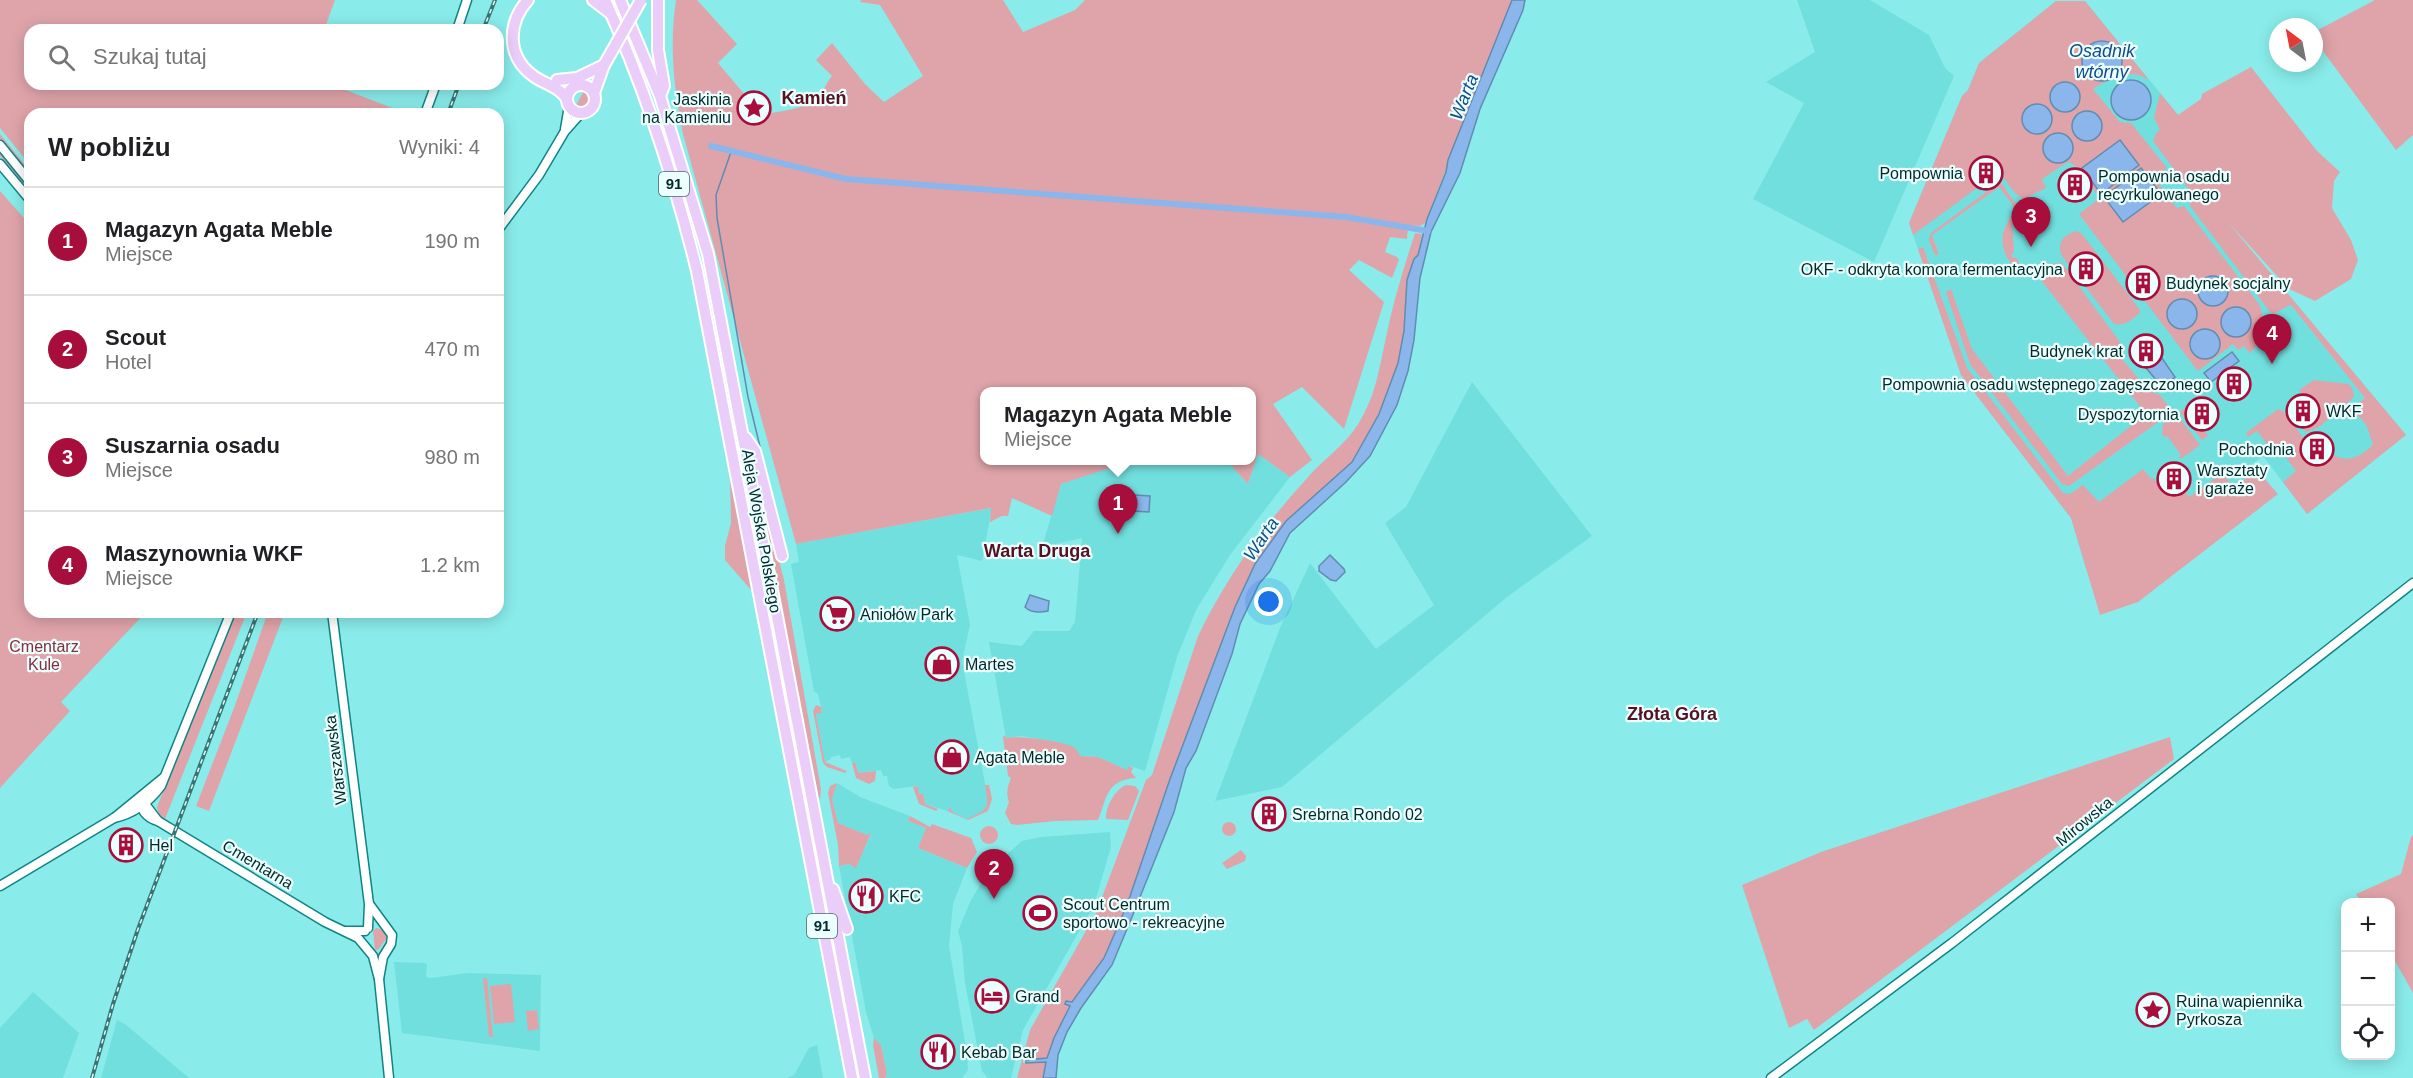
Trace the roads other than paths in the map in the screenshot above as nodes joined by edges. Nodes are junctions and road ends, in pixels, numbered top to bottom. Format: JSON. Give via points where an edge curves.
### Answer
{"nodes":[{"id":1,"x":467,"y":0,"type":"edge"},
{"id":2,"x":528,"y":0,"type":"edge"},
{"id":3,"x":537,"y":0,"type":"edge"},
{"id":4,"x":593,"y":0,"type":"edge"},
{"id":5,"x":605,"y":0,"type":"edge"},
{"id":6,"x":620,"y":0,"type":"edge"},
{"id":7,"x":641,"y":0,"type":"edge"},
{"id":8,"x":658,"y":0,"type":"edge"},
{"id":9,"x":612,"y":15,"type":"junction"},
{"id":10,"x":459,"y":24,"type":"edge"},
{"id":11,"x":601,"y":67,"type":"junction"},
{"id":12,"x":557,"y":80,"type":"junction"},
{"id":13,"x":578,"y":86,"type":"junction"},
{"id":14,"x":434,"y":90,"type":"edge"},
{"id":15,"x":594,"y":93,"type":"junction"},
{"id":16,"x":660,"y":96,"type":"junction"},
{"id":17,"x":568,"y":103,"type":"junction"},
{"id":18,"x":427,"y":108,"type":"edge"},
{"id":19,"x":581,"y":113,"type":"junction"},
{"id":20,"x":565,"y":131,"type":"junction"},
{"id":21,"x":0,"y":145,"type":"edge"},
{"id":22,"x":0,"y":164,"type":"edge"},
{"id":23,"x":24,"y":175,"type":"edge"},
{"id":24,"x":24,"y":193,"type":"edge"},
{"id":25,"x":504,"y":222,"type":"edge"},
{"id":26,"x":744,"y":435,"type":"junction"},
{"id":27,"x":782,"y":556,"type":"dead end"},
{"id":28,"x":2413,"y":583,"type":"edge"},
{"id":29,"x":229,"y":618,"type":"edge"},
{"id":30,"x":333,"y":618,"type":"edge"},
{"id":31,"x":142,"y":802,"type":"junction"},
{"id":32,"x":824,"y":868,"type":"junction"},
{"id":33,"x":0,"y":886,"type":"edge"},
{"id":34,"x":369,"y":904,"type":"junction"},
{"id":35,"x":389,"y":928,"type":"junction"},
{"id":36,"x":847,"y":929,"type":"dead end"},
{"id":37,"x":367,"y":930,"type":"junction"},
{"id":38,"x":344,"y":932,"type":"junction"},
{"id":39,"x":367,"y":948,"type":"junction"},
{"id":40,"x":385,"y":952,"type":"junction"},
{"id":41,"x":379,"y":979,"type":"junction"},
{"id":42,"x":389,"y":1078,"type":"edge"},
{"id":43,"x":852,"y":1078,"type":"edge"},
{"id":44,"x":865,"y":1078,"type":"edge"},
{"id":45,"x":1771,"y":1078,"type":"edge"}],
"edges":[{"from":1,"to":10,"type":"street"},
{"from":2,"to":17,"type":"main road","via":[[513,28],[515,53],[531,74],[563,93]]},
{"from":3,"to":12,"type":"main road","via":[[522,20],[520,44],[530,64]]},
{"from":4,"to":9,"type":"main road"},
{"from":5,"to":9,"type":"main road","name":"Aleja Wojska Polskiego"},
{"from":6,"to":16,"type":"main road","name":"Aleja Wojska Polskiego"},
{"from":7,"to":11,"type":"main road","bridge":true},
{"from":8,"to":16,"type":"main road","via":[[663,86]]},
{"from":9,"to":43,"type":"main road","name":"Aleja Wojska Polskiego","number":"91","via":[[663,146],[698,271]]},
{"from":11,"to":12,"type":"main road","via":[[576,78]]},
{"from":11,"to":13,"type":"main road"},
{"from":11,"to":15,"type":"main road"},
{"from":12,"to":13,"type":"main road","via":[[562,85]]},
{"from":13,"to":15,"type":"main road"},
{"from":13,"to":17,"type":"main road"},
{"from":14,"to":18,"type":"street"},
{"from":15,"to":19,"type":"main road","via":[[594,106]]},
{"from":16,"to":26,"type":"main road","name":"Aleja Wojska Polskiego","number":"91","via":[[708,254]]},
{"from":17,"to":19,"type":"main road"},
{"from":17,"to":20,"type":"street"},
{"from":19,"to":20,"type":"street"},
{"from":20,"to":25,"type":"street"},
{"from":21,"to":23,"type":"street"},
{"from":22,"to":24,"type":"street"},
{"from":26,"to":27,"type":"main road","via":[[755,451]]},
{"from":26,"to":32,"type":"main road","name":"Aleja Wojska Polskiego","number":"91"},
{"from":28,"to":45,"type":"street","name":"Mirowska","via":[[1952,943]]},
{"from":29,"to":31,"type":"street","via":[[161,786]]},
{"from":30,"to":34,"type":"street","name":"Warszawska"},
{"from":31,"to":33,"type":"street","via":[[121,810],[114,818]]},
{"from":31,"to":38,"type":"street","name":"Cmentarna","via":[[151,819]]},
{"from":32,"to":36,"type":"main road"},
{"from":32,"to":44,"type":"main road","name":"Aleja Wojska Polskiego","number":"91"},
{"from":34,"to":35,"type":"street"},
{"from":34,"to":37,"type":"street","name":"Warszawska"},
{"from":35,"to":37,"type":"street","via":[[379,925]]},
{"from":35,"to":40,"type":"street","via":[[392,939]]},
{"from":37,"to":38,"type":"street"},
{"from":37,"to":39,"type":"street"},
{"from":38,"to":39,"type":"street","name":"Cmentarna","via":[[358,938]]},
{"from":39,"to":40,"type":"street","via":[[376,954]]},
{"from":39,"to":41,"type":"street"},
{"from":40,"to":41,"type":"street"},
{"from":41,"to":42,"type":"street"}]}
